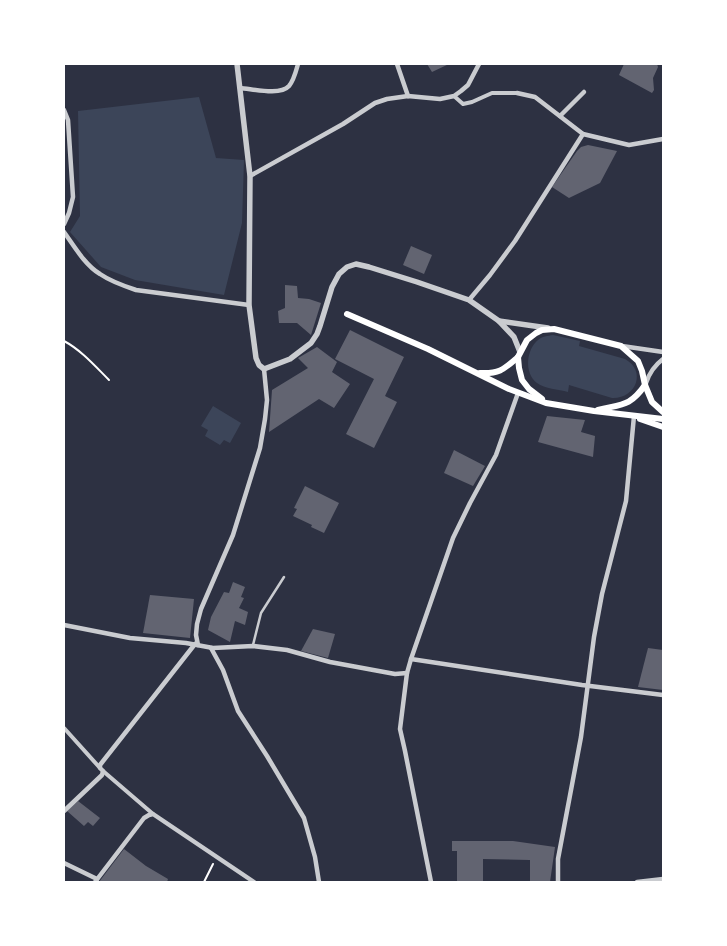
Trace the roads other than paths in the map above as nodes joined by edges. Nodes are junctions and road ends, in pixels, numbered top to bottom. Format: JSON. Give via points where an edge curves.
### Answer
{"nodes":[{"id":1,"x":237,"y":64,"type":"edge"},
{"id":2,"x":298,"y":64,"type":"edge"},
{"id":3,"x":397,"y":64,"type":"edge"},
{"id":4,"x":479,"y":64,"type":"edge"},
{"id":5,"x":240,"y":88,"type":"junction"},
{"id":6,"x":584,"y":92,"type":"dead end"},
{"id":7,"x":517,"y":93,"type":"joint"},
{"id":8,"x":408,"y":96,"type":"junction"},
{"id":9,"x":454,"y":96,"type":"junction"},
{"id":10,"x":64,"y":110,"type":"edge"},
{"id":11,"x":560,"y":116,"type":"junction"},
{"id":12,"x":583,"y":134,"type":"junction"},
{"id":13,"x":663,"y":139,"type":"edge"},
{"id":14,"x":250,"y":176,"type":"junction"},
{"id":15,"x":64,"y":224,"type":"edge"},
{"id":16,"x":64,"y":232,"type":"edge"},
{"id":17,"x":469,"y":300,"type":"junction"},
{"id":18,"x":249,"y":305,"type":"junction"},
{"id":19,"x":347,"y":314,"type":"dead end"},
{"id":20,"x":499,"y":321,"type":"junction"},
{"id":21,"x":554,"y":329,"type":"junction"},
{"id":22,"x":621,"y":346,"type":"junction"},
{"id":23,"x":663,"y":352,"type":"edge"},
{"id":24,"x":519,"y":355,"type":"junction"},
{"id":25,"x":663,"y":359,"type":"edge"},
{"id":26,"x":264,"y":369,"type":"junction"},
{"id":27,"x":477,"y":373,"type":"junction"},
{"id":28,"x":645,"y":385,"type":"junction"},
{"id":29,"x":518,"y":393,"type":"junction"},
{"id":30,"x":546,"y":403,"type":"junction"},
{"id":31,"x":594,"y":411,"type":"junction"},
{"id":32,"x":663,"y":412,"type":"edge"},
{"id":33,"x":634,"y":416,"type":"junction"},
{"id":34,"x":663,"y":419,"type":"edge"},
{"id":35,"x":663,"y":427,"type":"edge"},
{"id":36,"x":284,"y":576,"type":"dead end"},
{"id":37,"x":64,"y":625,"type":"edge"},
{"id":38,"x":196,"y":645,"type":"junction"},
{"id":39,"x":253,"y":646,"type":"junction"},
{"id":40,"x":211,"y":648,"type":"junction"},
{"id":41,"x":411,"y":659,"type":"junction"},
{"id":42,"x":407,"y":673,"type":"junction"},
{"id":43,"x":587,"y":686,"type":"junction"},
{"id":44,"x":663,"y":694,"type":"edge"},
{"id":45,"x":64,"y":728,"type":"edge"},
{"id":46,"x":102,"y":769,"type":"junction"},
{"id":47,"x":64,"y":811,"type":"edge"},
{"id":48,"x":153,"y":814,"type":"junction"},
{"id":49,"x":64,"y":862,"type":"edge"},
{"id":50,"x":663,"y":879,"type":"edge"},
{"id":51,"x":96,"y":880,"type":"edge"},
{"id":52,"x":254,"y":882,"type":"edge"},
{"id":53,"x":319,"y":882,"type":"edge"},
{"id":54,"x":430,"y":882,"type":"edge"},
{"id":55,"x":558,"y":882,"type":"edge"},
{"id":56,"x":637,"y":882,"type":"edge"}],
"edges":[{"from":1,"to":5,"type":"street"},
{"from":2,"to":5,"type":"street","via":[[292,82],[283,90]]},
{"from":3,"to":8,"type":"street"},
{"from":4,"to":9,"type":"street","via":[[468,85]]},
{"from":5,"to":14,"type":"street"},
{"from":6,"to":11,"type":"street"},
{"from":7,"to":9,"type":"street","via":[[492,93],[463,104]]},
{"from":7,"to":11,"type":"street","via":[[535,97]]},
{"from":8,"to":9,"type":"street","via":[[440,99]]},
{"from":8,"to":14,"type":"street","via":[[376,103]]},
{"from":10,"to":15,"type":"street","via":[[68,120],[73,197]]},
{"from":11,"to":12,"type":"street"},
{"from":12,"to":13,"type":"street","via":[[629,145]]},
{"from":12,"to":17,"type":"street","via":[[515,241]]},
{"from":14,"to":18,"type":"street"},
{"from":16,"to":18,"type":"street","via":[[99,274],[128,288]]},
{"from":17,"to":20,"type":"street"},
{"from":17,"to":26,"type":"street","via":[[369,267],[356,264],[347,267],[332,287],[317,334],[311,342],[290,360]]},
{"from":18,"to":26,"type":"street","via":[[256,358]]},
{"from":19,"to":27,"type":"main road"},
{"from":20,"to":21,"type":"street"},
{"from":20,"to":24,"type":"street","via":[[514,337]]},
{"from":21,"to":22,"type":"main road"},
{"from":21,"to":24,"type":"main road","via":[[536,333],[527,340]]},
{"from":22,"to":23,"type":"street"},
{"from":22,"to":28,"type":"main road","via":[[638,361]]},
{"from":24,"to":27,"type":"main road","via":[[503,370]]},
{"from":24,"to":30,"type":"main road","via":[[522,380]]},
{"from":25,"to":28,"type":"street","via":[[648,376]]},
{"from":26,"to":38,"type":"street","via":[[268,400],[260,448],[233,535],[200,610]]},
{"from":27,"to":29,"type":"main road"},
{"from":28,"to":31,"type":"main road","via":[[638,395],[624,404]]},
{"from":28,"to":32,"type":"main road","via":[[652,402]]},
{"from":29,"to":30,"type":"main road"},
{"from":29,"to":41,"type":"street","via":[[496,455],[453,538]]},
{"from":30,"to":31,"type":"main road"},
{"from":31,"to":33,"type":"main road"},
{"from":33,"to":34,"type":"main road"},
{"from":33,"to":35,"type":"main road"},
{"from":33,"to":43,"type":"street","via":[[626,501],[602,594]]},
{"from":36,"to":39,"type":"lane","via":[[261,613]]},
{"from":37,"to":38,"type":"street","via":[[130,638]]},
{"from":38,"to":40,"type":"street"},
{"from":38,"to":46,"type":"street","via":[[100,765]]},
{"from":39,"to":40,"type":"street"},
{"from":39,"to":42,"type":"street","via":[[287,650],[395,674]]},
{"from":40,"to":53,"type":"street","via":[[238,711],[304,818]]},
{"from":41,"to":42,"type":"street"},
{"from":41,"to":43,"type":"street"},
{"from":42,"to":54,"type":"street","via":[[400,729]]},
{"from":43,"to":44,"type":"street"},
{"from":43,"to":55,"type":"street","via":[[581,737],[558,859]]},
{"from":45,"to":46,"type":"street"},
{"from":46,"to":47,"type":"street","via":[[102,775]]},
{"from":46,"to":48,"type":"street"},
{"from":48,"to":51,"type":"street","via":[[144,818]]},
{"from":48,"to":52,"type":"street"},
{"from":49,"to":51,"type":"street"},
{"from":50,"to":56,"type":"street"}]}
